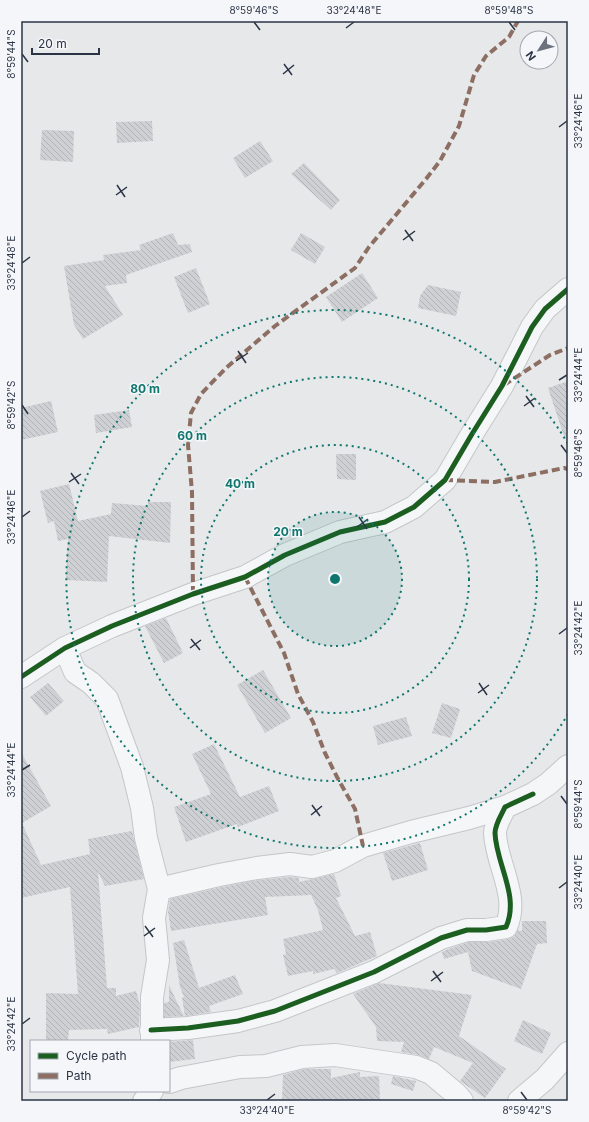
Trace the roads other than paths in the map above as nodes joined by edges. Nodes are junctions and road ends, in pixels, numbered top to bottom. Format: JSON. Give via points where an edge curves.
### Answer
{"nodes":[{"id":1,"x":568,"y":289,"type":"edge"},
{"id":2,"x":65,"y":648,"type":"junction"},
{"id":3,"x":21,"y":677,"type":"edge"},
{"id":4,"x":568,"y":766,"type":"edge"},
{"id":5,"x":505,"y":806,"type":"junction"},
{"id":6,"x":159,"y":889,"type":"junction"},
{"id":7,"x":151,"y":1035,"type":"edge"},
{"id":8,"x":568,"y":1053,"type":"edge"},
{"id":9,"x":170,"y":1082,"type":"edge"},
{"id":10,"x":151,"y":1092,"type":"edge"},
{"id":11,"x":144,"y":1101,"type":"edge"},
{"id":12,"x":462,"y":1101,"type":"edge"},
{"id":13,"x":519,"y":1101,"type":"edge"}],
"edges":[{"from":1,"to":2,"type":"street","via":[[545,309],[532,327],[502,386],[445,480],[414,506],[385,522],[340,532],[285,555],[246,577],[112,626]]},
{"from":2,"to":3,"type":"street"},
{"from":2,"to":6,"type":"street","via":[[75,672],[108,699],[132,767]]},
{"from":4,"to":5,"type":"street","via":[[533,794]]},
{"from":5,"to":6,"type":"street","via":[[363,846],[335,861],[312,867],[290,864],[257,868],[219,874]]},
{"from":5,"to":7,"type":"street","via":[[495,833],[510,896],[510,917],[506,927],[467,930],[441,938],[374,972],[267,1013],[238,1021]]},
{"from":6,"to":7,"type":"street","via":[[154,918],[158,960],[152,997]]},
{"from":8,"to":13,"type":"street","via":[[545,1079]]},
{"from":9,"to":12,"type":"street","via":[[240,1067],[266,1066],[302,1057],[335,1055],[416,1067],[431,1073]]},
{"from":10,"to":11,"type":"street"}]}
